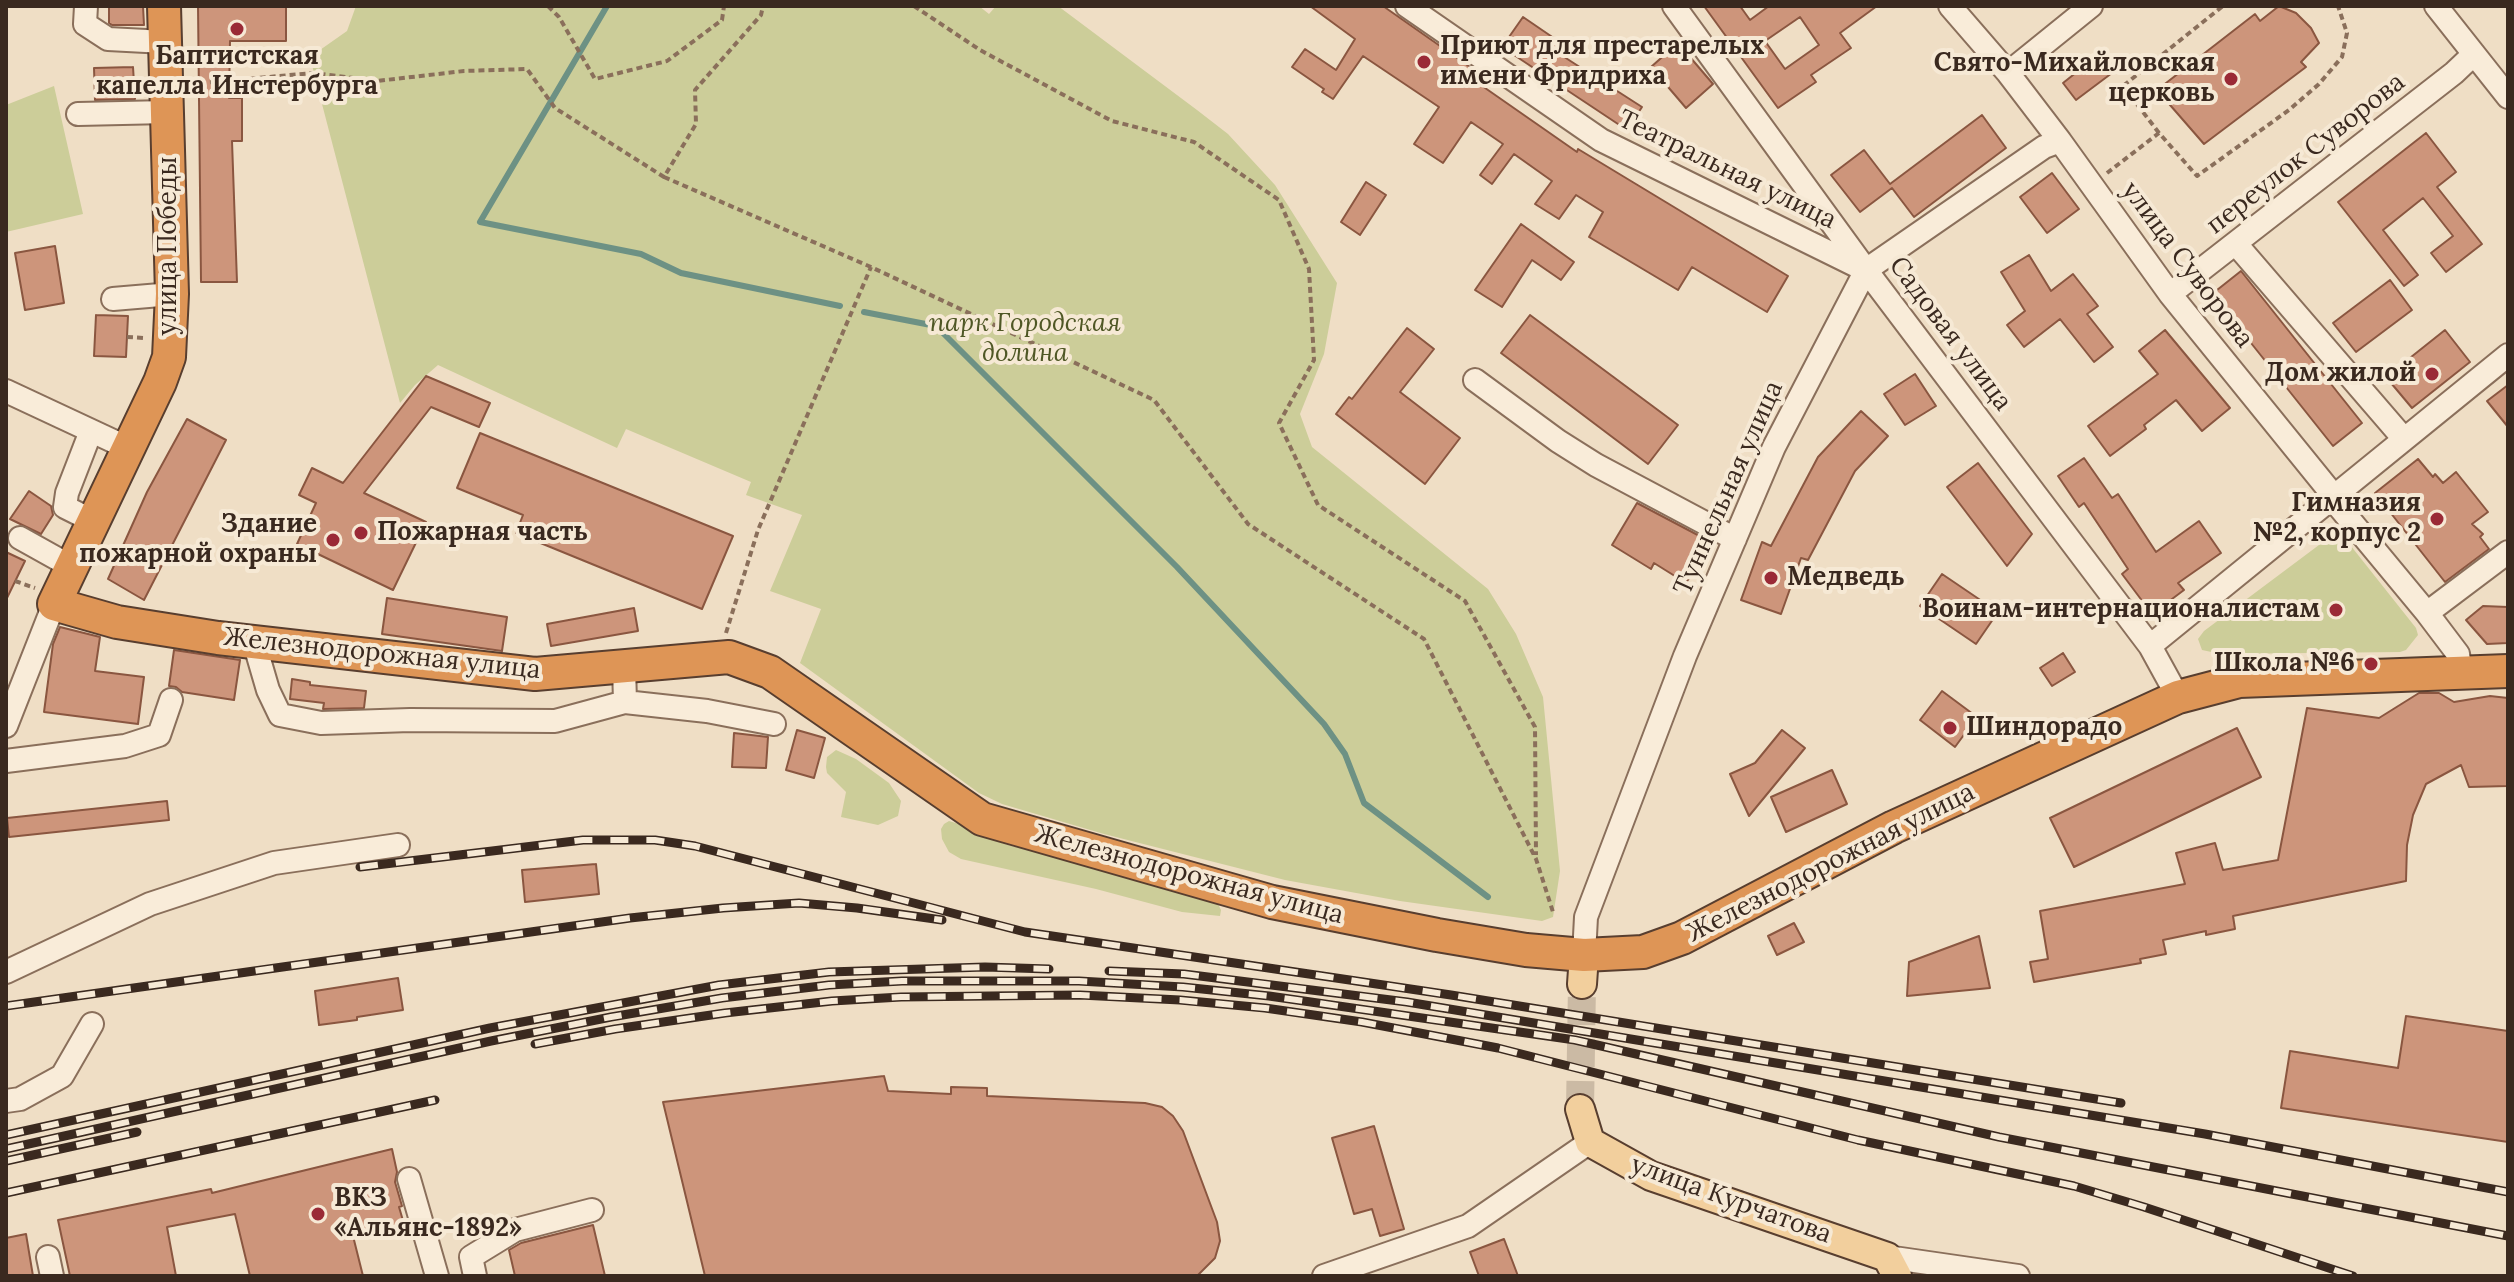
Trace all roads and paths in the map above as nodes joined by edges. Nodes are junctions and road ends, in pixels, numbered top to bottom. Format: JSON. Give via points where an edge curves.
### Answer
{"nodes":[{"id":1,"x":86,"y":6,"type":"edge"},
{"id":2,"x":164,"y":6,"type":"edge"},
{"id":3,"x":548,"y":6,"type":"edge"},
{"id":4,"x":724,"y":6,"type":"edge"},
{"id":5,"x":763,"y":6,"type":"edge"},
{"id":6,"x":914,"y":6,"type":"edge"},
{"id":7,"x":1407,"y":6,"type":"edge"},
{"id":8,"x":1674,"y":6,"type":"edge"},
{"id":9,"x":1950,"y":6,"type":"edge"},
{"id":10,"x":2091,"y":6,"type":"edge"},
{"id":11,"x":2223,"y":6,"type":"edge"},
{"id":12,"x":2338,"y":6,"type":"edge"},
{"id":13,"x":2436,"y":6,"type":"edge"},
{"id":14,"x":165,"y":42,"type":"junction"},
{"id":15,"x":2474,"y":54,"type":"junction"},
{"id":16,"x":2008,"y":73,"type":"junction"},
{"id":17,"x":2508,"y":97,"type":"edge"},
{"id":18,"x":167,"y":99,"type":"junction"},
{"id":19,"x":78,"y":114,"type":"dead end"},
{"id":20,"x":2159,"y":133,"type":"junction"},
{"id":21,"x":2060,"y":141,"type":"junction"},
{"id":22,"x":664,"y":177,"type":"junction"},
{"id":23,"x":2101,"y":178,"type":"dead end"},
{"id":24,"x":2236,"y":244,"type":"junction"},
{"id":25,"x":871,"y":267,"type":"junction"},
{"id":26,"x":1866,"y":270,"type":"junction"},
{"id":27,"x":172,"y":294,"type":"junction"},
{"id":28,"x":2170,"y":294,"type":"junction"},
{"id":29,"x":113,"y":299,"type":"dead end"},
{"id":30,"x":2508,"y":355,"type":"edge"},
{"id":31,"x":1475,"y":380,"type":"dead end"},
{"id":32,"x":6,"y":391,"type":"edge"},
{"id":33,"x":91,"y":431,"type":"junction"},
{"id":34,"x":2404,"y":439,"type":"junction"},
{"id":35,"x":128,"y":448,"type":"junction"},
{"id":36,"x":2333,"y":495,"type":"junction"},
{"id":37,"x":93,"y":521,"type":"junction"},
{"id":38,"x":20,"y":538,"type":"dead end"},
{"id":39,"x":1735,"y":539,"type":"junction"},
{"id":40,"x":2508,"y":552,"type":"edge"},
{"id":41,"x":72,"y":567,"type":"junction"},
{"id":42,"x":15,"y":581,"type":"dead end"},
{"id":43,"x":46,"y":597,"type":"junction"},
{"id":44,"x":2427,"y":613,"type":"junction"},
{"id":45,"x":725,"y":635,"type":"dead end"},
{"id":46,"x":254,"y":642,"type":"junction"},
{"id":47,"x":2150,"y":646,"type":"junction"},
{"id":48,"x":624,"y":666,"type":"junction"},
{"id":49,"x":2508,"y":671,"type":"edge"},
{"id":50,"x":2461,"y":672,"type":"junction"},
{"id":51,"x":2178,"y":697,"type":"junction"},
{"id":52,"x":171,"y":700,"type":"dead end"},
{"id":53,"x":625,"y":702,"type":"junction"},
{"id":54,"x":774,"y":724,"type":"dead end"},
{"id":55,"x":6,"y":726,"type":"edge"},
{"id":56,"x":6,"y":761,"type":"edge"},
{"id":57,"x":398,"y":845,"type":"dead end"},
{"id":58,"x":1536,"y":859,"type":"junction"},
{"id":59,"x":1553,"y":912,"type":"dead end"},
{"id":60,"x":1583,"y":970,"type":"junction"},
{"id":61,"x":6,"y":971,"type":"edge"},
{"id":62,"x":92,"y":1024,"type":"dead end"},
{"id":63,"x":6,"y":1101,"type":"edge"},
{"id":64,"x":1580,"y":1109,"type":"tunnel mouth"},
{"id":65,"x":1590,"y":1142,"type":"junction"},
{"id":66,"x":409,"y":1179,"type":"dead end"},
{"id":67,"x":592,"y":1210,"type":"dead end"},
{"id":68,"x":1892,"y":1266,"type":"edge"},
{"id":69,"x":437,"y":1276,"type":"edge"},
{"id":70,"x":475,"y":1276,"type":"edge"},
{"id":71,"x":1324,"y":1276,"type":"edge"},
{"id":72,"x":2018,"y":1276,"type":"edge"}],
"edges":[{"from":1,"to":14,"type":"street","via":[[85,24],[108,39]]},
{"from":2,"to":14,"type":"highway","name":"улица Победы"},
{"from":3,"to":4,"type":"path","via":[[595,79],[667,61],[722,20]]},
{"from":5,"to":22,"type":"path","via":[[761,15],[695,90],[696,124]]},
{"from":6,"to":58,"type":"path","via":[[980,50],[1112,121],[1194,142],[1279,200],[1309,269],[1314,360],[1279,423],[1318,505],[1465,601],[1535,727]]},
{"from":7,"to":26,"type":"street","name":"Театральная улица","via":[[1601,140]]},
{"from":8,"to":26,"type":"street","name":"Садовая улица"},
{"from":9,"to":16,"type":"street","name":"улица Суворова"},
{"from":10,"to":16,"type":"street"},
{"from":11,"to":20,"type":"path","via":[[2123,86]]},
{"from":12,"to":20,"type":"path","via":[[2347,33],[2342,57],[2289,110],[2209,168],[2197,176]]},
{"from":13,"to":15,"type":"street"},
{"from":14,"to":18,"type":"highway","name":"улица Победы"},
{"from":15,"to":17,"type":"street"},
{"from":15,"to":24,"type":"street","name":"переулок Суворова"},
{"from":16,"to":21,"type":"street","name":"улица Суворова"},
{"from":18,"to":19,"type":"street"},
{"from":18,"to":22,"type":"path","via":[[313,73],[377,81],[527,69],[555,108]]},
{"from":18,"to":27,"type":"highway","name":"улица Победы"},
{"from":20,"to":23,"type":"path"},
{"from":21,"to":26,"type":"street","name":"Туннельная улица"},
{"from":21,"to":28,"type":"street","name":"улица Суворова"},
{"from":22,"to":25,"type":"path"},
{"from":24,"to":28,"type":"street","name":"переулок Суворова"},
{"from":24,"to":34,"type":"street"},
{"from":25,"to":45,"type":"path","via":[[758,530]]},
{"from":25,"to":58,"type":"path","via":[[1154,400],[1248,524],[1424,639]]},
{"from":26,"to":39,"type":"street","name":"Туннельная улица","via":[[1774,447]]},
{"from":26,"to":47,"type":"street","name":"Садовая улица"},
{"from":27,"to":29,"type":"street"},
{"from":27,"to":35,"type":"highway","name":"улица Победы","via":[[169,357]]},
{"from":28,"to":36,"type":"street","name":"улица Суворова"},
{"from":30,"to":34,"type":"street"},
{"from":31,"to":39,"type":"street","via":[[1596,465]]},
{"from":32,"to":33,"type":"street"},
{"from":33,"to":35,"type":"street"},
{"from":33,"to":37,"type":"street","via":[[65,507]]},
{"from":34,"to":36,"type":"street"},
{"from":35,"to":37,"type":"highway","name":"улица Победы"},
{"from":36,"to":44,"type":"street","name":"улица Суворова"},
{"from":36,"to":47,"type":"street"},
{"from":37,"to":41,"type":"highway","name":"улица Победы"},
{"from":38,"to":41,"type":"street"},
{"from":39,"to":60,"type":"street","name":"Туннельная улица","via":[[1586,917]]},
{"from":40,"to":44,"type":"street"},
{"from":41,"to":43,"type":"highway","name":"улица Победы"},
{"from":42,"to":43,"type":"path"},
{"from":43,"to":46,"type":"highway","name":"Железнодорожная улица","via":[[117,622]]},
{"from":43,"to":55,"type":"street"},
{"from":44,"to":50,"type":"street","name":"улица Суворова","via":[[2458,654]]},
{"from":46,"to":48,"type":"highway","name":"Железнодорожная улица","via":[[535,674]]},
{"from":46,"to":53,"type":"street","via":[[280,715],[321,723],[555,721]]},
{"from":47,"to":51,"type":"street","name":"Садовая улица"},
{"from":48,"to":53,"type":"street"},
{"from":48,"to":60,"type":"highway","name":"Железнодорожная улица","via":[[729,657],[770,672],[982,819],[1272,902],[1526,950]]},
{"from":49,"to":50,"type":"highway","name":"Железнодорожная улица"},
{"from":50,"to":51,"type":"highway","name":"Железнодорожная улица","via":[[2239,681]]},
{"from":51,"to":60,"type":"highway","name":"Железнодорожная улица","via":[[1894,827],[1682,938]]},
{"from":52,"to":56,"type":"street","via":[[159,735],[125,746]]},
{"from":53,"to":54,"type":"street"},
{"from":57,"to":61,"type":"street","via":[[274,863],[150,904]]},
{"from":58,"to":59,"type":"path"},
{"from":62,"to":63,"type":"street","via":[[62,1076]]},
{"from":64,"to":65,"type":"main road"},
{"from":65,"to":68,"type":"main road","name":"улица Курчатова","via":[[1651,1176]]},
{"from":65,"to":71,"type":"street","via":[[1468,1226]]},
{"from":66,"to":69,"type":"street"},
{"from":67,"to":70,"type":"street","via":[[515,1230],[471,1257]]},
{"from":68,"to":72,"type":"street"}]}
